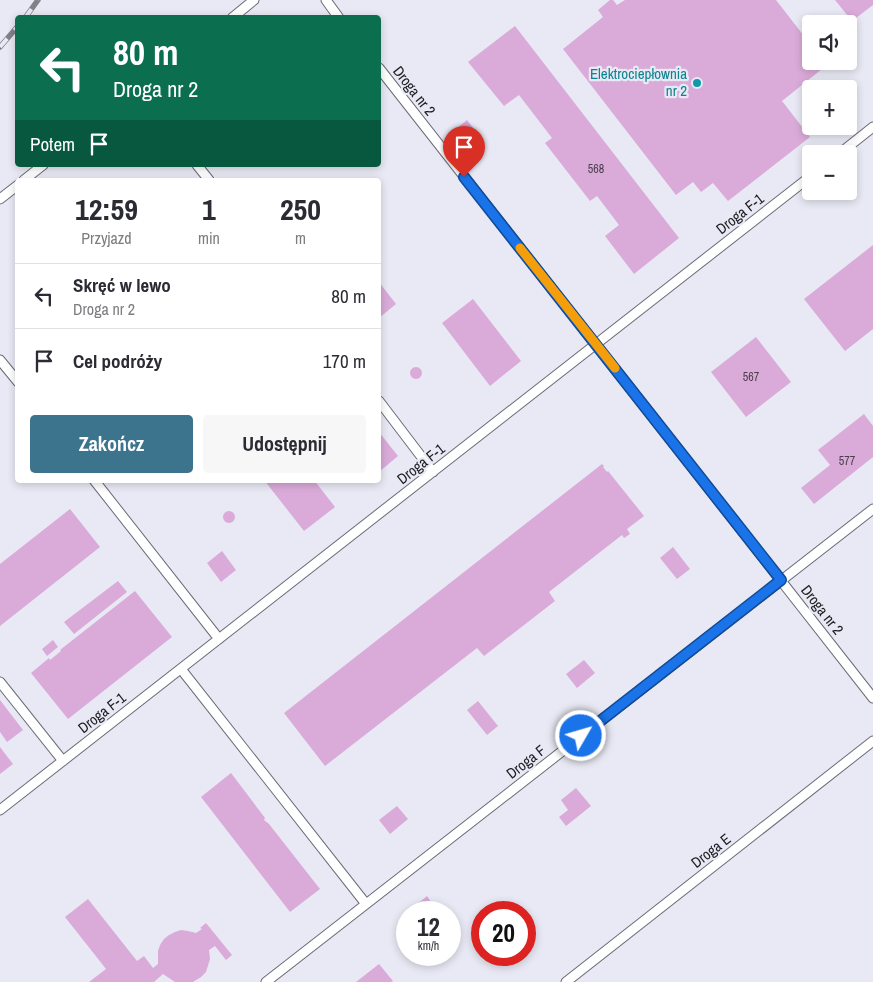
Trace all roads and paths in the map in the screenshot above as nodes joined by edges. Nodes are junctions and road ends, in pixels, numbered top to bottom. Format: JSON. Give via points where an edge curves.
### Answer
{"nodes":[{"id":1,"x":254,"y":0,"type":"edge"},
{"id":2,"x":326,"y":0,"type":"edge"},
{"id":3,"x":236,"y":15,"type":"edge"},
{"id":4,"x":337,"y":15,"type":"edge"},
{"id":5,"x":381,"y":71,"type":"edge"},
{"id":6,"x":873,"y":127,"type":"edge"},
{"id":7,"x":850,"y":145,"type":"edge"},
{"id":8,"x":40,"y":167,"type":"edge"},
{"id":9,"x":199,"y":167,"type":"edge"},
{"id":10,"x":27,"y":178,"type":"edge"},
{"id":11,"x":207,"y":178,"type":"edge"},
{"id":12,"x":802,"y":183,"type":"edge"},
{"id":13,"x":15,"y":187,"type":"edge"},
{"id":14,"x":0,"y":199,"type":"edge"},
{"id":15,"x":596,"y":344,"type":"junction"},
{"id":16,"x":0,"y":360,"type":"edge"},
{"id":17,"x":15,"y":378,"type":"edge"},
{"id":18,"x":381,"y":404,"type":"edge"},
{"id":19,"x":433,"y":472,"type":"junction"},
{"id":20,"x":96,"y":483,"type":"edge"},
{"id":21,"x":873,"y":509,"type":"edge"},
{"id":22,"x":781,"y":580,"type":"junction"},
{"id":23,"x":219,"y":639,"type":"junction"},
{"id":24,"x":181,"y":669,"type":"junction"},
{"id":25,"x":0,"y":682,"type":"edge"},
{"id":26,"x":873,"y":698,"type":"edge"},
{"id":27,"x":873,"y":741,"type":"edge"},
{"id":28,"x":63,"y":762,"type":"junction"},
{"id":29,"x":0,"y":810,"type":"edge"},
{"id":30,"x":366,"y":904,"type":"junction"},
{"id":31,"x":266,"y":982,"type":"edge"},
{"id":32,"x":566,"y":982,"type":"edge"}],
"edges":[{"from":1,"to":3,"type":"lane"},
{"from":2,"to":4,"type":"lane"},
{"from":5,"to":15,"type":"lane","name":"Droga nr 2"},
{"from":6,"to":7,"type":"lane"},
{"from":8,"to":10,"type":"lane"},
{"from":9,"to":11,"type":"lane"},
{"from":12,"to":15,"type":"lane","name":"Droga F-1"},
{"from":13,"to":14,"type":"lane"},
{"from":15,"to":19,"type":"lane","name":"Droga F-1"},
{"from":15,"to":22,"type":"lane","name":"Droga nr 2"},
{"from":16,"to":17,"type":"lane"},
{"from":18,"to":19,"type":"lane"},
{"from":19,"to":23,"type":"lane","name":"Droga F-1"},
{"from":20,"to":23,"type":"lane"},
{"from":21,"to":22,"type":"lane","name":"Droga F"},
{"from":22,"to":26,"type":"lane","name":"Droga nr 2"},
{"from":22,"to":30,"type":"lane","name":"Droga F"},
{"from":23,"to":24,"type":"lane","name":"Droga F-1"},
{"from":24,"to":28,"type":"lane","name":"Droga F-1"},
{"from":24,"to":30,"type":"lane"},
{"from":25,"to":28,"type":"lane"},
{"from":27,"to":32,"type":"lane","name":"Droga E"},
{"from":28,"to":29,"type":"lane","name":"Droga F-1"},
{"from":30,"to":31,"type":"lane","name":"Droga F"}]}
